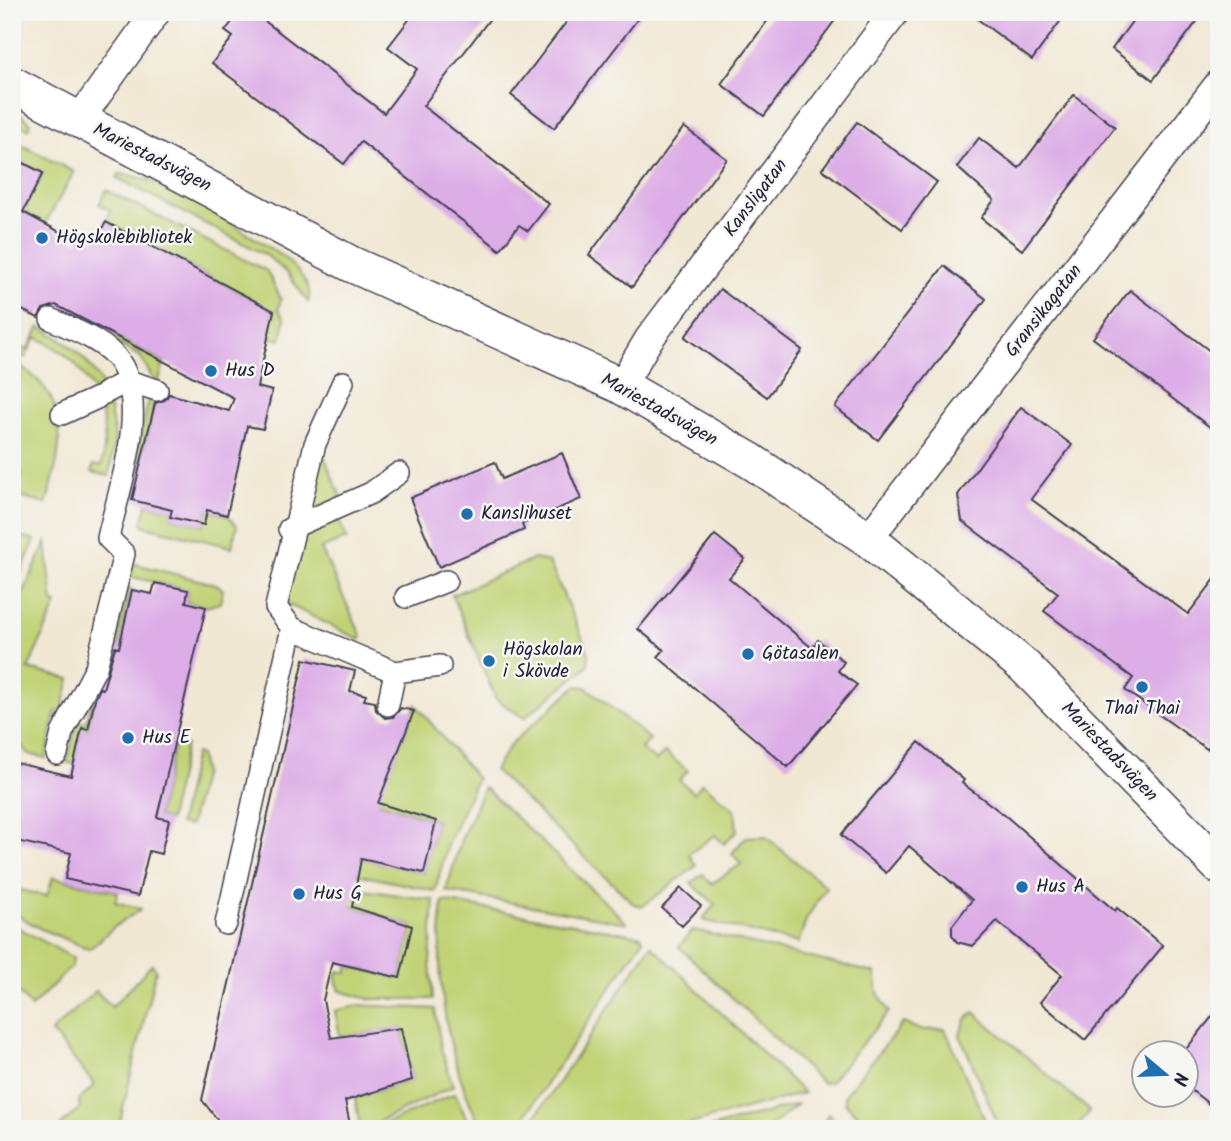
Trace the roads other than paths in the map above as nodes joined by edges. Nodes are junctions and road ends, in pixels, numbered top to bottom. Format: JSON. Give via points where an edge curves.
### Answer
{"nodes":[{"id":1,"x":156,"y":12,"type":"edge"},
{"id":2,"x":895,"y":12,"type":"edge"},
{"id":3,"x":12,"y":83,"type":"edge"},
{"id":4,"x":1219,"y":84,"type":"edge"},
{"id":5,"x":79,"y":121,"type":"junction"},
{"id":6,"x":51,"y":319,"type":"dead end"},
{"id":7,"x":128,"y":382,"type":"junction"},
{"id":8,"x":343,"y":382,"type":"dead end"},
{"id":9,"x":621,"y":386,"type":"junction"},
{"id":10,"x":158,"y":390,"type":"dead end"},
{"id":11,"x":62,"y":414,"type":"dead end"},
{"id":12,"x":399,"y":473,"type":"dead end"},
{"id":13,"x":291,"y":528,"type":"junction"},
{"id":14,"x":868,"y":539,"type":"junction"},
{"id":15,"x":446,"y":581,"type":"dead end"},
{"id":16,"x":405,"y":597,"type":"dead end"},
{"id":17,"x":292,"y":628,"type":"junction"},
{"id":18,"x":440,"y":666,"type":"dead end"},
{"id":19,"x":395,"y":672,"type":"junction"},
{"id":20,"x":388,"y":705,"type":"dead end"},
{"id":21,"x":57,"y":754,"type":"dead end"},
{"id":22,"x":1219,"y":866,"type":"edge"},
{"id":23,"x":226,"y":923,"type":"dead end"}],
"edges":[{"from":1,"to":5,"type":"street"},
{"from":2,"to":9,"type":"street","name":"Kansligatan","via":[[649,339]]},
{"from":3,"to":5,"type":"street","name":"Mariestadsvägen"},
{"from":4,"to":14,"type":"street","name":"Gransikagatan"},
{"from":5,"to":9,"type":"street","name":"Mariestadsvägen","via":[[351,264]]},
{"from":6,"to":7,"type":"street","via":[[88,337],[118,360]]},
{"from":7,"to":10,"type":"street"},
{"from":7,"to":11,"type":"street"},
{"from":7,"to":21,"type":"street","via":[[134,393],[129,448],[108,538],[124,554],[96,668],[62,733]]},
{"from":8,"to":13,"type":"street","via":[[315,444]]},
{"from":9,"to":14,"type":"street","name":"Mariestadsvägen","via":[[751,461]]},
{"from":12,"to":13,"type":"street","via":[[371,493]]},
{"from":13,"to":17,"type":"street","via":[[275,607]]},
{"from":14,"to":22,"type":"street","name":"Mariestadsvägen","via":[[1024,666]]},
{"from":15,"to":16,"type":"street"},
{"from":17,"to":19,"type":"street"},
{"from":17,"to":23,"type":"street"},
{"from":18,"to":19,"type":"street"},
{"from":19,"to":20,"type":"street"}]}
